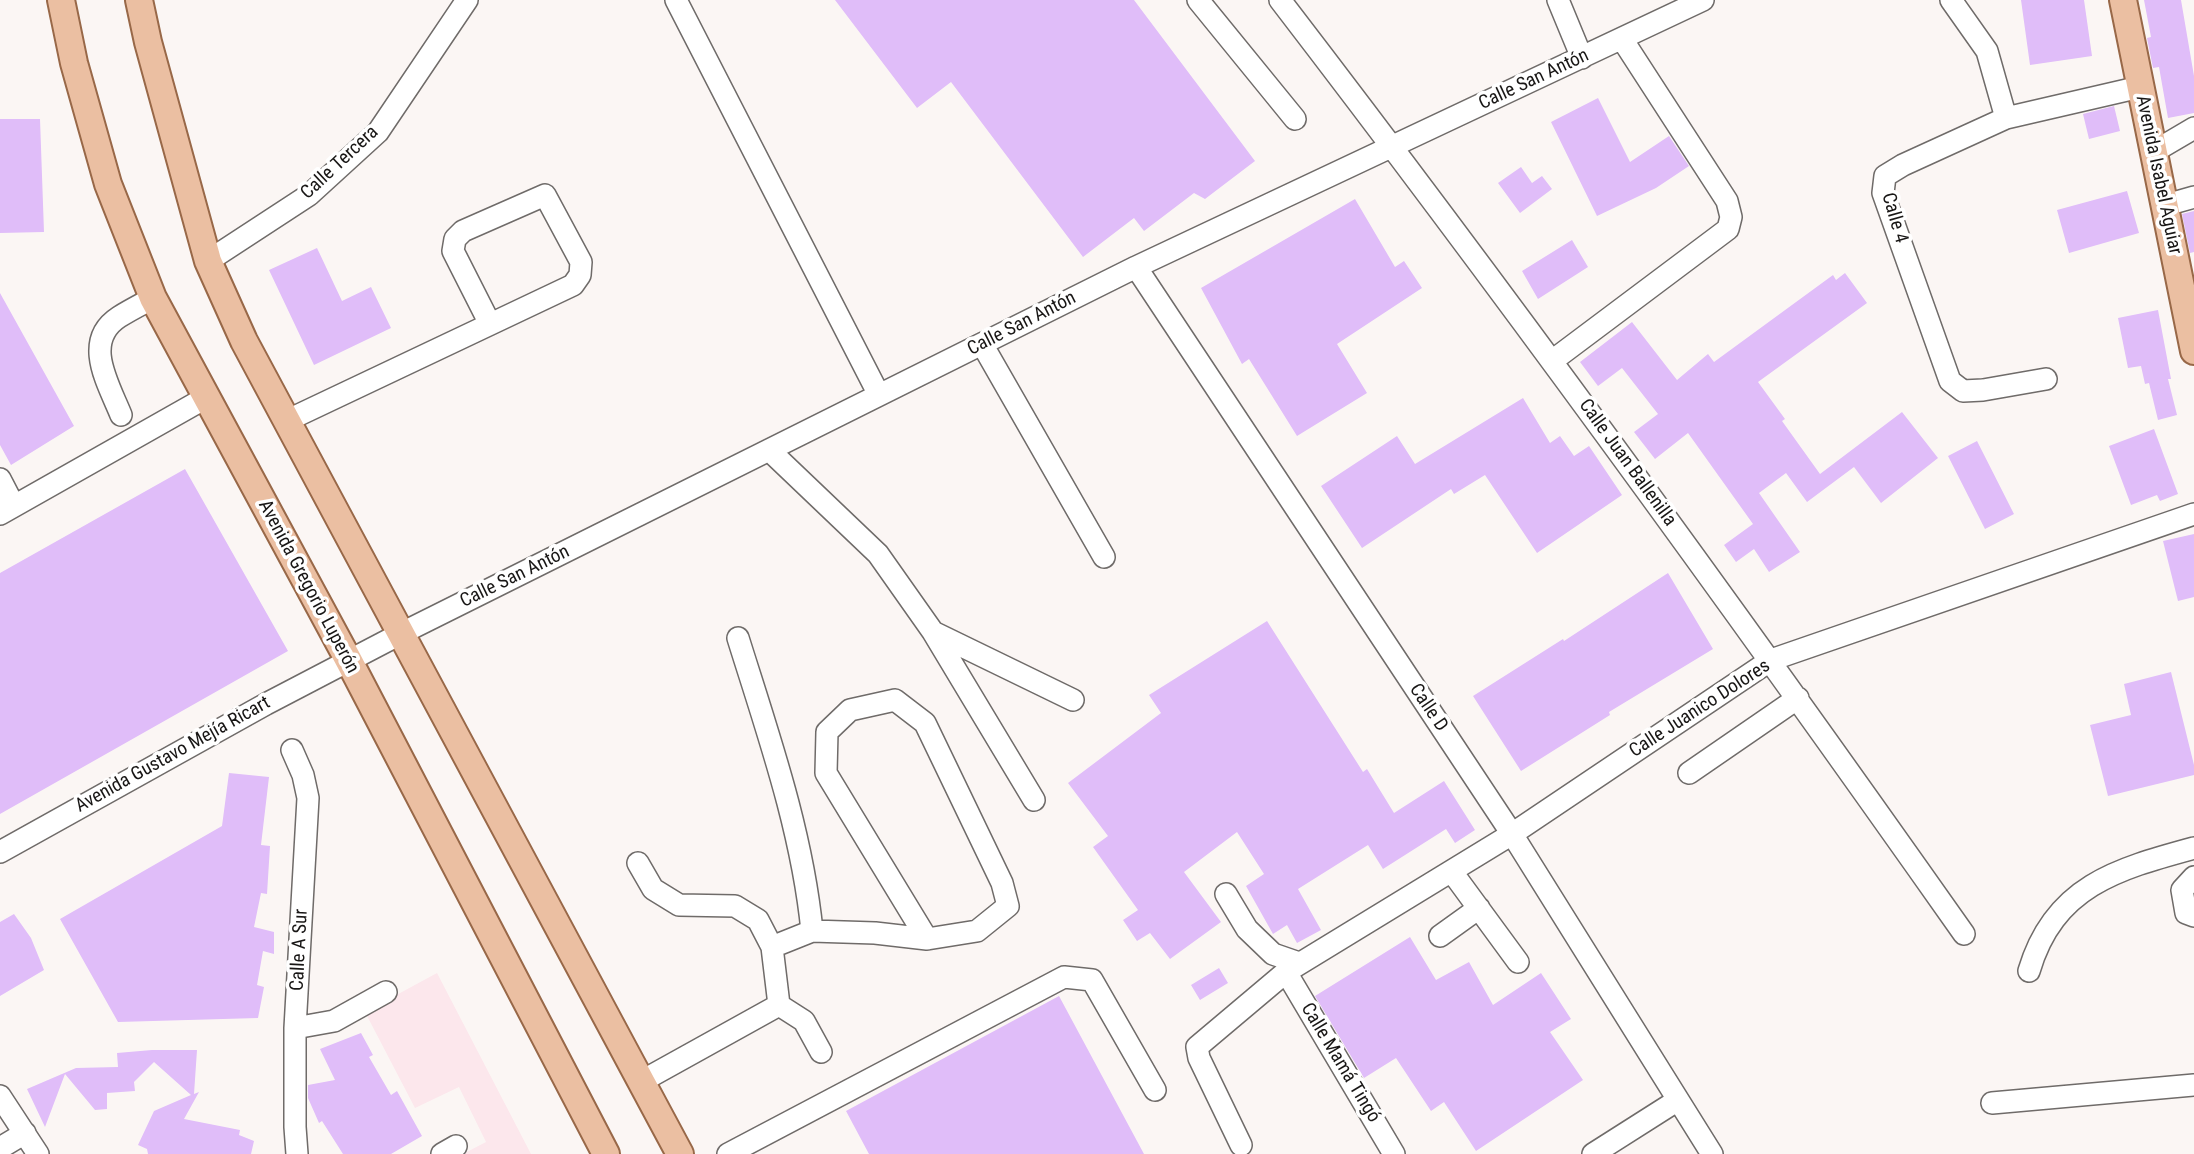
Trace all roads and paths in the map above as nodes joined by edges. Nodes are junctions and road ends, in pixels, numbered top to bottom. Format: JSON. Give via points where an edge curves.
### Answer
{"nodes":[{"id":1,"x":61,"y":0,"type":"edge"},
{"id":2,"x":139,"y":0,"type":"edge"},
{"id":3,"x":467,"y":0,"type":"edge"},
{"id":4,"x":676,"y":0,"type":"edge"},
{"id":5,"x":1198,"y":0,"type":"edge"},
{"id":6,"x":1280,"y":0,"type":"edge"},
{"id":7,"x":1558,"y":0,"type":"edge"},
{"id":8,"x":1703,"y":0,"type":"edge"},
{"id":9,"x":1951,"y":0,"type":"edge"},
{"id":10,"x":2123,"y":0,"type":"edge"},
{"id":11,"x":1622,"y":39,"type":"junction"},
{"id":12,"x":1582,"y":58,"type":"junction"},
{"id":13,"x":2140,"y":87,"type":"junction"},
{"id":14,"x":2006,"y":118,"type":"junction"},
{"id":15,"x":1295,"y":119,"type":"dead end"},
{"id":16,"x":2194,"y":128,"type":"edge"},
{"id":17,"x":1392,"y":146,"type":"junction"},
{"id":18,"x":2155,"y":150,"type":"junction"},
{"id":19,"x":2194,"y":197,"type":"edge"},
{"id":20,"x":2166,"y":205,"type":"junction"},
{"id":21,"x":208,"y":261,"type":"junction"},
{"id":22,"x":1136,"y":267,"type":"junction"},
{"id":23,"x":2188,"y":285,"type":"edge"},
{"id":24,"x":153,"y":298,"type":"junction"},
{"id":25,"x":490,"y":324,"type":"junction"},
{"id":26,"x":982,"y":344,"type":"junction"},
{"id":27,"x":2194,"y":351,"type":"edge"},
{"id":28,"x":1552,"y":361,"type":"junction"},
{"id":29,"x":2046,"y":379,"type":"dead end"},
{"id":30,"x":879,"y":395,"type":"junction"},
{"id":31,"x":206,"y":397,"type":"junction"},
{"id":32,"x":121,"y":415,"type":"dead end"},
{"id":33,"x":286,"y":421,"type":"junction"},
{"id":34,"x":769,"y":450,"type":"junction"},
{"id":35,"x":0,"y":479,"type":"edge"},
{"id":36,"x":7,"y":510,"type":"edge"},
{"id":37,"x":2194,"y":514,"type":"edge"},
{"id":38,"x":1104,"y":557,"type":"dead end"},
{"id":39,"x":933,"y":632,"type":"junction"},
{"id":40,"x":402,"y":633,"type":"junction"},
{"id":41,"x":738,"y":638,"type":"dead end"},
{"id":42,"x":1771,"y":660,"type":"junction"},
{"id":43,"x":349,"y":661,"type":"junction"},
{"id":44,"x":1798,"y":698,"type":"junction"},
{"id":45,"x":1073,"y":700,"type":"dead end"},
{"id":46,"x":292,"y":750,"type":"dead end"},
{"id":47,"x":1689,"y":774,"type":"dead end"},
{"id":48,"x":1034,"y":800,"type":"dead end"},
{"id":49,"x":58,"y":819,"type":"junction"},
{"id":50,"x":1512,"y":834,"type":"junction"},
{"id":51,"x":0,"y":838,"type":"edge"},
{"id":52,"x":2194,"y":848,"type":"edge"},
{"id":53,"x":0,"y":852,"type":"edge"},
{"id":54,"x":638,"y":863,"type":"dead end"},
{"id":55,"x":1452,"y":872,"type":"junction"},
{"id":56,"x":2194,"y":877,"type":"edge"},
{"id":57,"x":1226,"y":894,"type":"dead end"},
{"id":58,"x":1479,"y":908,"type":"junction"},
{"id":59,"x":2194,"y":916,"type":"edge"},
{"id":60,"x":812,"y":931,"type":"junction"},
{"id":61,"x":1964,"y":934,"type":"dead end"},
{"id":62,"x":1440,"y":936,"type":"dead end"},
{"id":63,"x":927,"y":939,"type":"junction"},
{"id":64,"x":772,"y":947,"type":"junction"},
{"id":65,"x":1518,"y":962,"type":"dead end"},
{"id":66,"x":1293,"y":968,"type":"junction"},
{"id":67,"x":2029,"y":971,"type":"dead end"},
{"id":68,"x":386,"y":992,"type":"dead end"},
{"id":69,"x":779,"y":1005,"type":"junction"},
{"id":70,"x":295,"y":1028,"type":"junction"},
{"id":71,"x":821,"y":1052,"type":"dead end"},
{"id":72,"x":642,"y":1081,"type":"junction"},
{"id":73,"x":2194,"y":1085,"type":"edge"},
{"id":74,"x":1155,"y":1090,"type":"dead end"},
{"id":75,"x":0,"y":1096,"type":"edge"},
{"id":76,"x":1678,"y":1100,"type":"junction"},
{"id":77,"x":1992,"y":1103,"type":"dead end"},
{"id":78,"x":25,"y":1133,"type":"junction"},
{"id":79,"x":1241,"y":1145,"type":"dead end"},
{"id":80,"x":0,"y":1148,"type":"edge"},
{"id":81,"x":38,"y":1154,"type":"edge"},
{"id":82,"x":297,"y":1154,"type":"edge"},
{"id":83,"x":606,"y":1154,"type":"edge"},
{"id":84,"x":680,"y":1154,"type":"edge"},
{"id":85,"x":728,"y":1154,"type":"edge"},
{"id":86,"x":1394,"y":1154,"type":"edge"},
{"id":87,"x":1593,"y":1154,"type":"edge"},
{"id":88,"x":1712,"y":1154,"type":"edge"}],
"edges":[{"from":1,"to":24,"type":"main road","name":"Avenida Gregorio Luperón","via":[[108,184]]},
{"from":2,"to":21,"type":"main road"},
{"from":3,"to":21,"type":"street","name":"Calle Tercera","via":[[378,132],[309,195]]},
{"from":4,"to":30,"type":"street"},
{"from":5,"to":15,"type":"street"},
{"from":6,"to":17,"type":"street","name":"Calle Juan Ballenilla"},
{"from":7,"to":12,"type":"street"},
{"from":8,"to":11,"type":"street","name":"Calle San Antón"},
{"from":9,"to":14,"type":"street","via":[[1987,51]]},
{"from":10,"to":13,"type":"main road","name":"Avenida Isabel Aguiar"},
{"from":11,"to":12,"type":"street","name":"Calle San Antón"},
{"from":11,"to":28,"type":"street","via":[[1727,201],[1731,217],[1728,229]]},
{"from":12,"to":17,"type":"street","name":"Calle San Antón"},
{"from":13,"to":14,"type":"street","name":"Calle 4"},
{"from":13,"to":18,"type":"main road","name":"Avenida Isabel Aguiar"},
{"from":14,"to":29,"type":"street","name":"Calle 4","via":[[1903,165],[1885,176],[1883,193],[1950,381],[1963,391]]},
{"from":16,"to":18,"type":"street"},
{"from":17,"to":22,"type":"street","name":"Calle San Antón"},
{"from":17,"to":28,"type":"street","name":"Calle Juan Ballenilla"},
{"from":18,"to":20,"type":"main road","name":"Avenida Isabel Aguiar"},
{"from":19,"to":20,"type":"street"},
{"from":20,"to":23,"type":"main road","name":"Avenida Isabel Aguiar"},
{"from":21,"to":33,"type":"main road"},
{"from":22,"to":26,"type":"street","name":"Calle San Antón"},
{"from":22,"to":50,"type":"street","name":"Calle D"},
{"from":23,"to":27,"type":"main road","name":"Avenida Isabel Aguiar"},
{"from":24,"to":31,"type":"main road","name":"Avenida Gregorio Luperón"},
{"from":24,"to":32,"type":"street","via":[[118,317],[100,341],[103,370]]},
{"from":25,"to":25,"type":"street","via":[[573,285],[580,275],[581,262],[545,195],[463,231],[455,239],[453,251]]},
{"from":25,"to":33,"type":"street"},
{"from":26,"to":30,"type":"street","name":"Calle San Antón"},
{"from":26,"to":38,"type":"street"},
{"from":28,"to":42,"type":"street","name":"Calle Juan Ballenilla"},
{"from":30,"to":34,"type":"street","name":"Calle San Antón"},
{"from":31,"to":36,"type":"street"},
{"from":31,"to":43,"type":"main road","name":"Avenida Gregorio Luperón"},
{"from":33,"to":40,"type":"main road"},
{"from":34,"to":39,"type":"street","via":[[878,554]]},
{"from":34,"to":40,"type":"street","name":"Calle San Antón"},
{"from":35,"to":36,"type":"street"},
{"from":37,"to":42,"type":"street","name":"Calle Juanico Dolores"},
{"from":39,"to":45,"type":"street"},
{"from":39,"to":48,"type":"street"},
{"from":40,"to":43,"type":"street","name":"Calle San Antón"},
{"from":40,"to":72,"type":"main road"},
{"from":41,"to":60,"type":"street","via":[[781,774]]},
{"from":42,"to":44,"type":"street","name":"Calle Juan Ballenilla"},
{"from":42,"to":50,"type":"street","name":"Calle Juanico Dolores"},
{"from":43,"to":49,"type":"street","name":"Avenida Gustavo Mejía Ricart"},
{"from":43,"to":83,"type":"main road","name":"Avenida Gregorio Luperón"},
{"from":44,"to":47,"type":"street"},
{"from":44,"to":61,"type":"street","name":"Calle Juan Ballenilla"},
{"from":46,"to":70,"type":"street","name":"Calle A Sur","via":[[308,798]]},
{"from":49,"to":51,"type":"street","via":[[52,814]]},
{"from":49,"to":53,"type":"street","name":"Avenida Gustavo Mejía Ricart"},
{"from":50,"to":55,"type":"street","name":"Calle Juanico Dolores"},
{"from":50,"to":76,"type":"street","name":"Calle D"},
{"from":52,"to":67,"type":"street","via":[[2105,876],[2064,906],[2035,951]]},
{"from":54,"to":64,"type":"street","via":[[653,889],[679,905],[735,906],[758,920]]},
{"from":55,"to":58,"type":"street"},
{"from":55,"to":66,"type":"street","name":"Calle Juanico Dolores"},
{"from":56,"to":59,"type":"street","via":[[2182,890],[2186,913]]},
{"from":57,"to":66,"type":"street","via":[[1247,929]]},
{"from":58,"to":62,"type":"street"},
{"from":58,"to":65,"type":"street"},
{"from":60,"to":63,"type":"street"},
{"from":60,"to":64,"type":"street"},
{"from":63,"to":63,"type":"street","via":[[977,930],[1008,906],[1002,883],[925,723],[895,700],[850,710],[827,732],[827,774]]},
{"from":64,"to":69,"type":"street"},
{"from":66,"to":79,"type":"street","name":"Calle Juanico Dolores","via":[[1197,1047]]},
{"from":66,"to":86,"type":"street","name":"Calle Mamá Tingó"},
{"from":68,"to":70,"type":"street","via":[[334,1021]]},
{"from":69,"to":71,"type":"street","via":[[804,1021]]},
{"from":69,"to":72,"type":"street"},
{"from":70,"to":82,"type":"street","name":"Calle A Sur"},
{"from":72,"to":84,"type":"main road"},
{"from":73,"to":77,"type":"street"},
{"from":74,"to":85,"type":"street","via":[[1092,979],[1064,977]]},
{"from":75,"to":78,"type":"street"},
{"from":76,"to":87,"type":"street"},
{"from":76,"to":88,"type":"street","name":"Calle D"},
{"from":78,"to":80,"type":"street"},
{"from":78,"to":81,"type":"street"}]}
